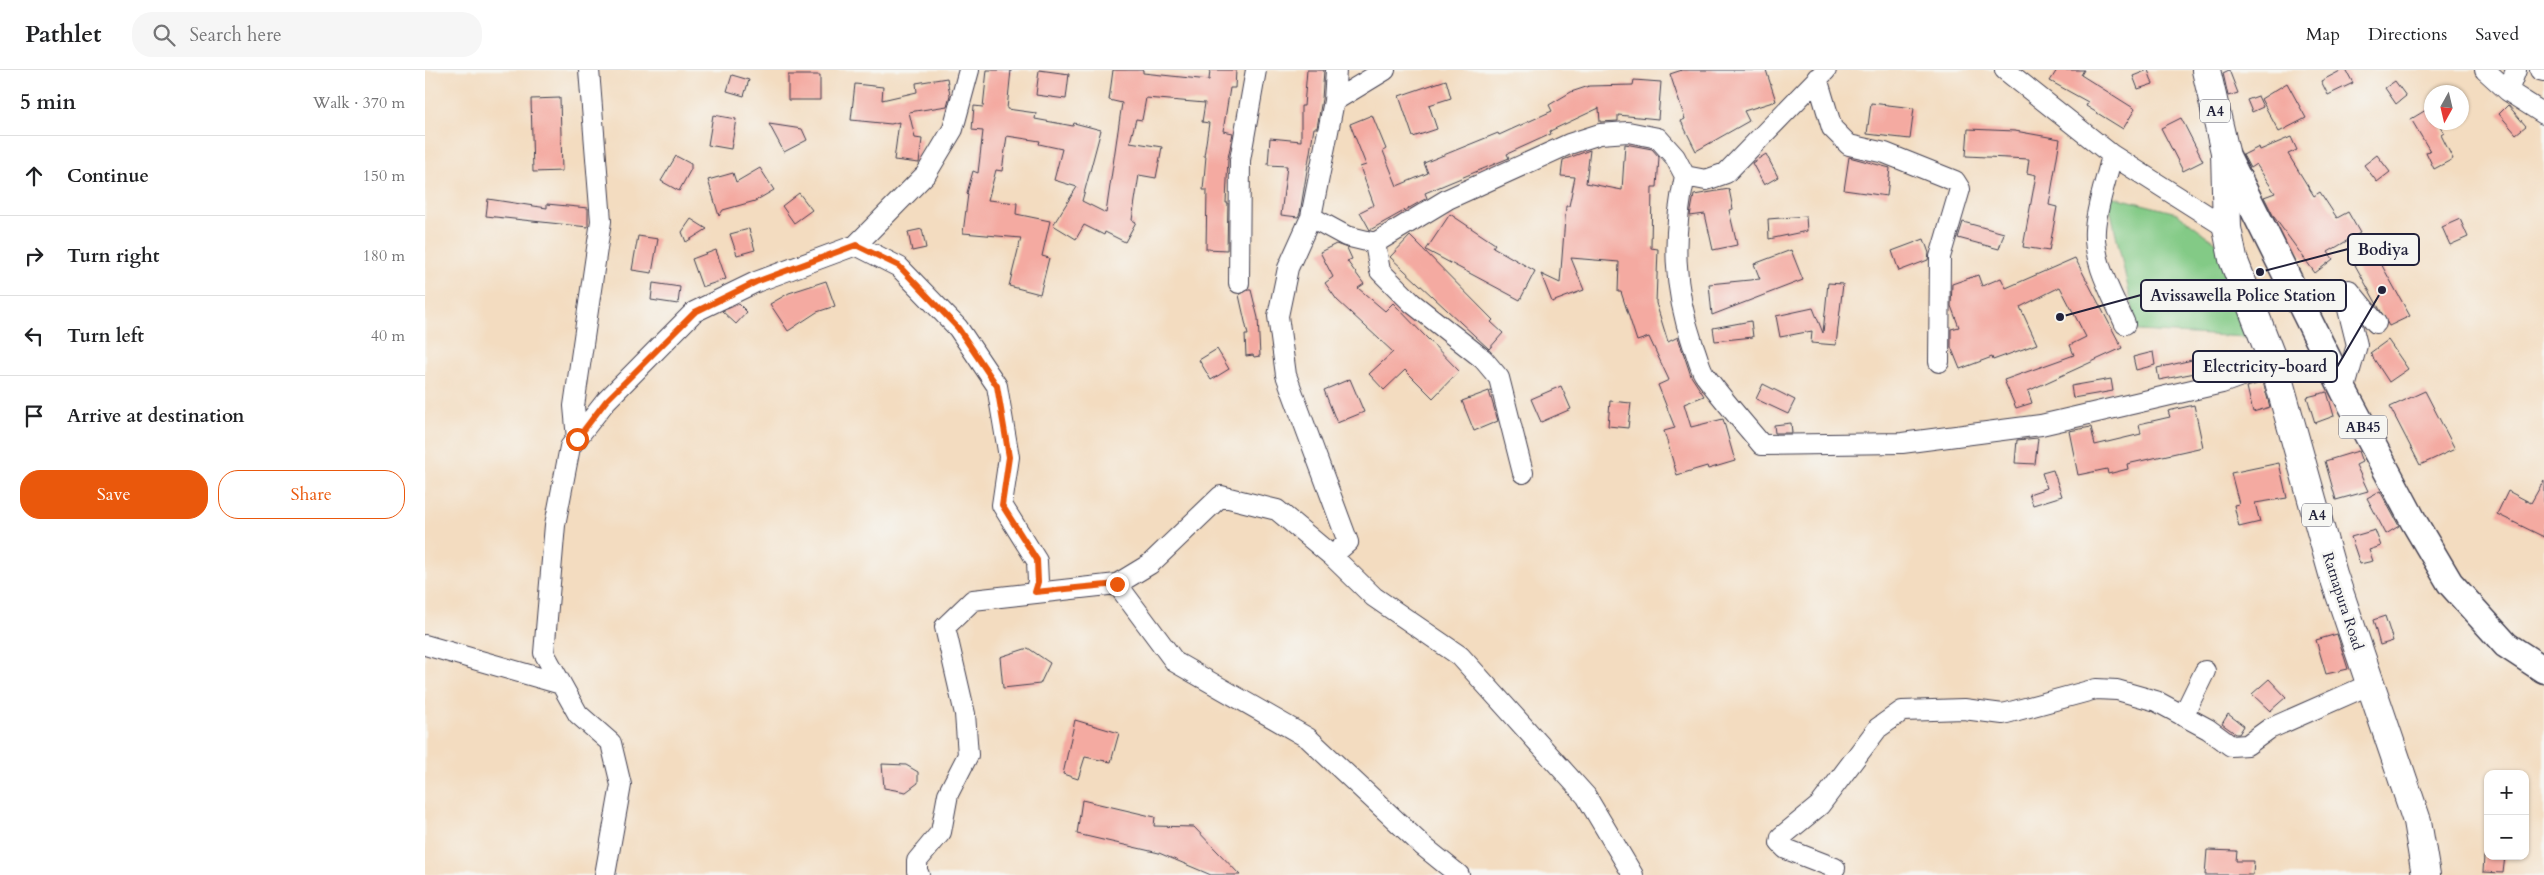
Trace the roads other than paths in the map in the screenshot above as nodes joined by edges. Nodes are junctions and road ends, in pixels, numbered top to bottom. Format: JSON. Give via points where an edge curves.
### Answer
{"nodes":[{"id":1,"x":589,"y":70,"type":"edge"},
{"id":2,"x":969,"y":70,"type":"edge"},
{"id":3,"x":1257,"y":70,"type":"edge"},
{"id":4,"x":1336,"y":70,"type":"edge"},
{"id":5,"x":1385,"y":70,"type":"edge"},
{"id":6,"x":2005,"y":70,"type":"edge"},
{"id":7,"x":2207,"y":70,"type":"edge"},
{"id":8,"x":2485,"y":70,"type":"edge"},
{"id":9,"x":2515,"y":70,"type":"edge"},
{"id":10,"x":1821,"y":74,"type":"edge"},
{"id":11,"x":2507,"y":91,"type":"junction"},
{"id":12,"x":1334,"y":101,"type":"junction"},
{"id":13,"x":2544,"y":114,"type":"edge"},
{"id":14,"x":2225,"y":152,"type":"junction"},
{"id":15,"x":2112,"y":155,"type":"junction"},
{"id":16,"x":1685,"y":176,"type":"junction"},
{"id":17,"x":1311,"y":217,"type":"junction"},
{"id":18,"x":2227,"y":228,"type":"junction"},
{"id":19,"x":1375,"y":244,"type":"junction"},
{"id":20,"x":856,"y":245,"type":"junction"},
{"id":21,"x":1239,"y":282,"type":"dead end"},
{"id":22,"x":2376,"y":323,"type":"dead end"},
{"id":23,"x":2125,"y":324,"type":"dead end"},
{"id":24,"x":1939,"y":362,"type":"dead end"},
{"id":25,"x":2274,"y":364,"type":"junction"},
{"id":26,"x":2344,"y":390,"type":"junction"},
{"id":27,"x":577,"y":439,"type":"junction"},
{"id":28,"x":1523,"y":472,"type":"dead end"},
{"id":29,"x":1332,"y":556,"type":"junction"},
{"id":30,"x":1117,"y":584,"type":"junction"},
{"id":31,"x":1036,"y":587,"type":"junction"},
{"id":32,"x":425,"y":645,"type":"edge"},
{"id":33,"x":2544,"y":670,"type":"edge"},
{"id":34,"x":2205,"y":671,"type":"dead end"},
{"id":35,"x":561,"y":684,"type":"junction"},
{"id":36,"x":2371,"y":684,"type":"junction"},
{"id":37,"x":2183,"y":716,"type":"junction"},
{"id":38,"x":1835,"y":868,"type":"dead end"},
{"id":39,"x":605,"y":875,"type":"edge"},
{"id":40,"x":919,"y":875,"type":"edge"},
{"id":41,"x":1459,"y":875,"type":"edge"},
{"id":42,"x":1633,"y":875,"type":"edge"},
{"id":43,"x":2426,"y":875,"type":"edge"}],
"edges":[{"from":1,"to":27,"type":"street","via":[[601,222],[574,406]]},
{"from":2,"to":20,"type":"street","via":[[953,130],[926,174]]},
{"from":3,"to":21,"type":"street","via":[[1240,160]]},
{"from":4,"to":12,"type":"street"},
{"from":5,"to":12,"type":"street"},
{"from":6,"to":15,"type":"street"},
{"from":7,"to":14,"type":"highway","number":"A4"},
{"from":8,"to":11,"type":"street"},
{"from":9,"to":11,"type":"street"},
{"from":10,"to":16,"type":"street","via":[[1726,174],[1706,180]]},
{"from":10,"to":24,"type":"street","via":[[1832,128],[1849,145],[1885,153],[1946,177],[1955,181],[1960,189],[1940,257]]},
{"from":11,"to":13,"type":"street"},
{"from":12,"to":17,"type":"street"},
{"from":14,"to":18,"type":"highway","name":"Ratnapura Road","number":"A4"},
{"from":14,"to":26,"type":"main road","number":"AB45"},
{"from":15,"to":18,"type":"street"},
{"from":15,"to":23,"type":"street","via":[[2095,229],[2096,252]]},
{"from":16,"to":19,"type":"street","via":[[1675,157],[1658,138],[1628,132],[1600,134],[1569,144],[1448,200]]},
{"from":16,"to":25,"type":"street","via":[[1675,239],[1676,274],[1688,329],[1703,372],[1762,445],[1902,443],[2041,425],[2221,383]]},
{"from":17,"to":19,"type":"street","via":[[1346,236]]},
{"from":17,"to":29,"type":"street","via":[[1288,268],[1278,316],[1287,375],[1348,542]]},
{"from":18,"to":25,"type":"highway","name":"Ratnapura Road","number":"A4","via":[[2233,259]]},
{"from":19,"to":28,"type":"street","via":[[1380,271],[1412,304],[1483,359],[1499,378]]},
{"from":20,"to":27,"type":"street","via":[[756,282],[695,312],[606,401]]},
{"from":20,"to":31,"type":"street","via":[[899,266],[958,328],[997,386],[1009,457],[1002,505],[1037,560]]},
{"from":22,"to":26,"type":"street","via":[[2356,296],[2349,290],[2344,293],[2357,344]]},
{"from":25,"to":36,"type":"highway","name":"Ratnapura Road","number":"A4","via":[[2333,574]]},
{"from":26,"to":33,"type":"main road","number":"AB45","via":[[2450,583],[2506,645]]},
{"from":27,"to":35,"type":"street","via":[[570,447],[555,525],[544,653]]},
{"from":29,"to":30,"type":"street","via":[[1277,510],[1221,496],[1150,564]]},
{"from":29,"to":42,"type":"street","via":[[1374,597],[1460,656],[1586,796]]},
{"from":30,"to":31,"type":"street"},
{"from":30,"to":41,"type":"street","via":[[1175,662],[1308,738],[1423,846]]},
{"from":31,"to":40,"type":"street","via":[[973,600],[945,627],[965,714],[968,755],[948,794],[941,832],[917,861]]},
{"from":32,"to":35,"type":"street"},
{"from":34,"to":37,"type":"street"},
{"from":35,"to":39,"type":"street","via":[[578,714],[611,743],[621,785]]},
{"from":36,"to":37,"type":"street","via":[[2269,729],[2247,745],[2231,746]]},
{"from":36,"to":43,"type":"highway","name":"Ratnapura Road","number":"A4","via":[[2417,821]]},
{"from":37,"to":38,"type":"street","via":[[2156,701],[2117,690],[2096,689],[2003,714],[1964,709],[1902,711],[1878,728],[1821,805],[1781,837],[1779,843],[1786,849]]}]}
